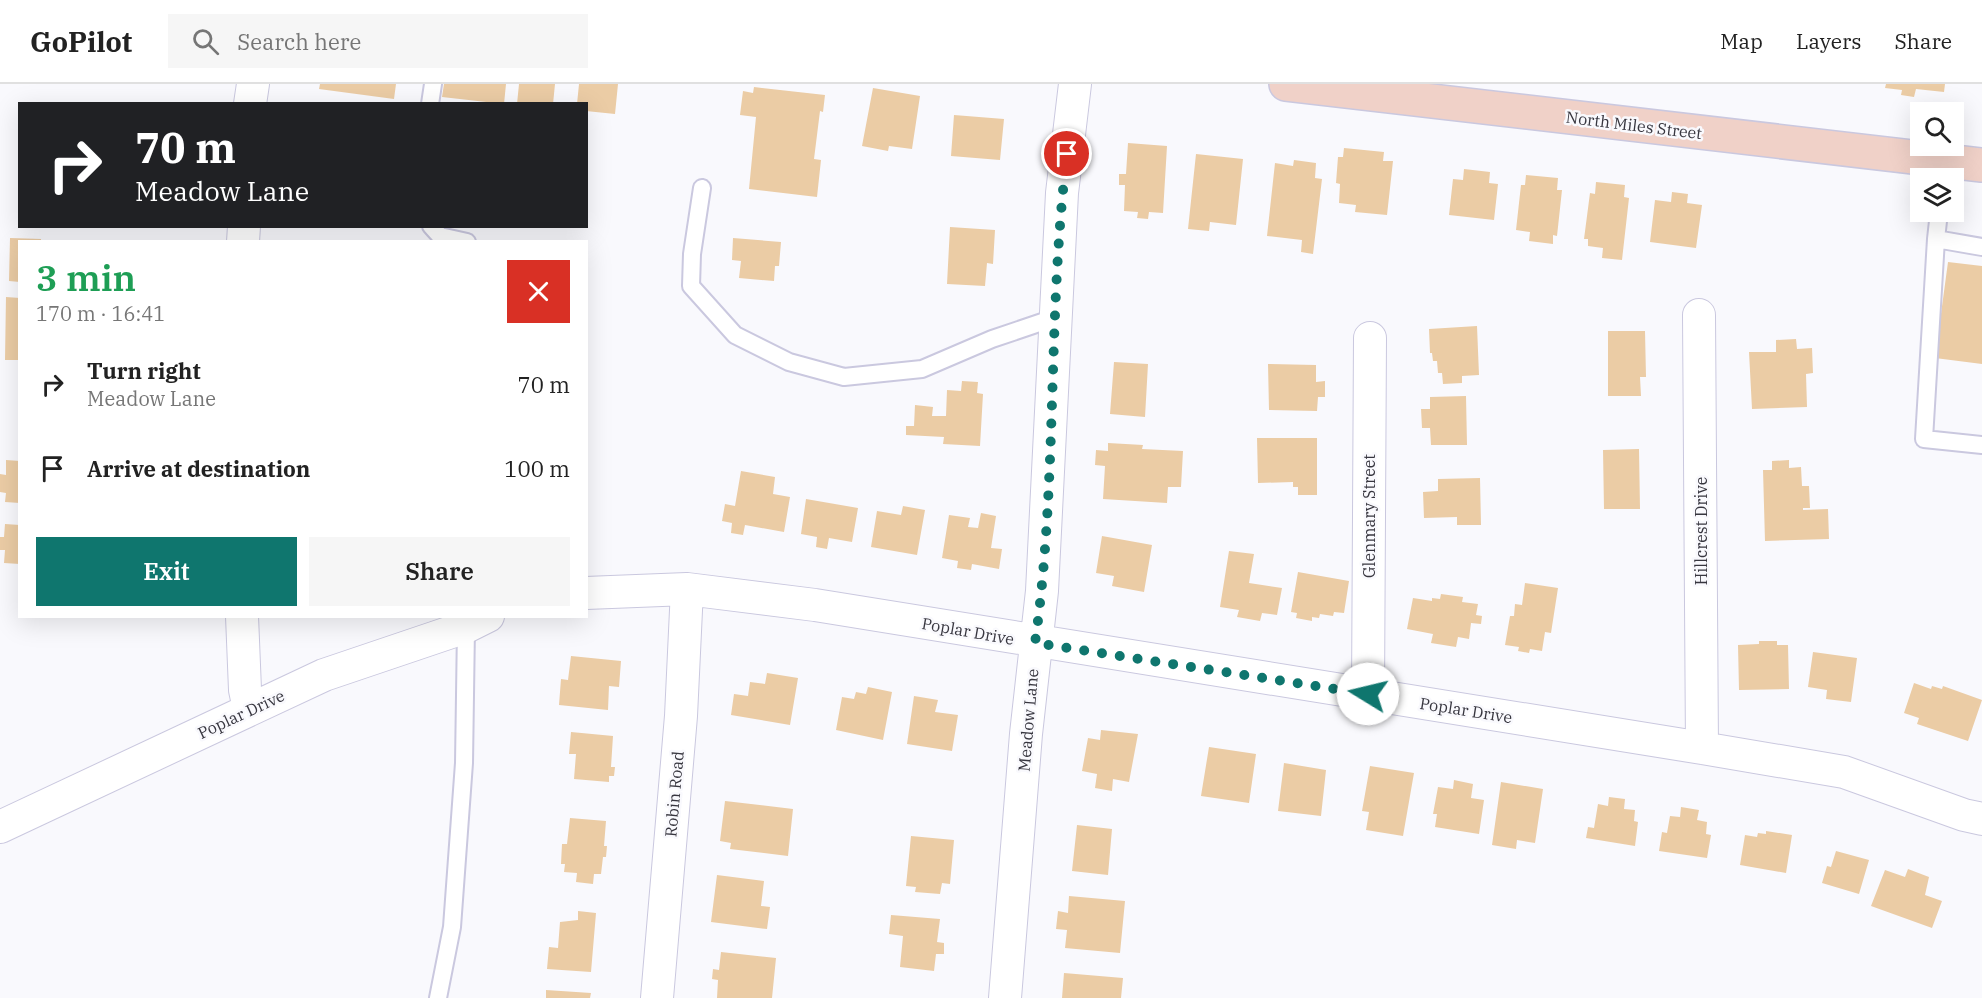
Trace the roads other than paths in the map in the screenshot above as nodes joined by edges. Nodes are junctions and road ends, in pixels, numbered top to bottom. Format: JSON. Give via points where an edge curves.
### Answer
{"nodes":[{"id":1,"x":253,"y":84,"type":"edge"},
{"id":2,"x":432,"y":84,"type":"edge"},
{"id":3,"x":1075,"y":84,"type":"edge"},
{"id":4,"x":1286,"y":84,"type":"edge"},
{"id":5,"x":250,"y":102,"type":"edge"},
{"id":6,"x":430,"y":102,"type":"edge"},
{"id":7,"x":1982,"y":165,"type":"edge"},
{"id":8,"x":1927,"y":168,"type":"edge"},
{"id":9,"x":1958,"y":168,"type":"edge"},
{"id":10,"x":702,"y":188,"type":"dead end"},
{"id":11,"x":1938,"y":222,"type":"edge"},
{"id":12,"x":433,"y":228,"type":"edge"},
{"id":13,"x":1936,"y":239,"type":"junction"},
{"id":14,"x":458,"y":240,"type":"edge"},
{"id":15,"x":1982,"y":247,"type":"edge"},
{"id":16,"x":1699,"y":315,"type":"dead end"},
{"id":17,"x":1054,"y":318,"type":"junction"},
{"id":18,"x":1370,"y":339,"type":"dead end"},
{"id":19,"x":1982,"y":445,"type":"edge"},
{"id":20,"x":687,"y":589,"type":"junction"},
{"id":21,"x":588,"y":593,"type":"edge"},
{"id":22,"x":242,"y":618,"type":"edge"},
{"id":23,"x":477,"y":622,"type":"edge"},
{"id":24,"x":1035,"y":643,"type":"junction"},
{"id":25,"x":1368,"y":694,"type":"junction"},
{"id":26,"x":249,"y":709,"type":"junction"},
{"id":27,"x":1702,"y":748,"type":"junction"},
{"id":28,"x":1982,"y":819,"type":"edge"},
{"id":29,"x":0,"y":827,"type":"edge"},
{"id":30,"x":438,"y":998,"type":"edge"},
{"id":31,"x":657,"y":998,"type":"edge"},
{"id":32,"x":1005,"y":998,"type":"edge"}],
"edges":[{"from":1,"to":5,"type":"street"},
{"from":2,"to":6,"type":"lane"},
{"from":3,"to":17,"type":"street","name":"Meadow Lane","via":[[1062,193]]},
{"from":4,"to":8,"type":"main road","name":"North Miles Street"},
{"from":7,"to":9,"type":"main road","name":"North Miles Street"},
{"from":10,"to":17,"type":"lane","via":[[691,286],[735,335],[789,362],[844,377],[922,369]]},
{"from":11,"to":13,"type":"lane"},
{"from":12,"to":14,"type":"lane","via":[[440,236]]},
{"from":13,"to":15,"type":"lane"},
{"from":13,"to":19,"type":"lane","via":[[1924,439]]},
{"from":16,"to":27,"type":"street","name":"Hillcrest Drive"},
{"from":17,"to":24,"type":"street","name":"Meadow Lane","via":[[1042,591]]},
{"from":18,"to":25,"type":"street","name":"Glenmary Street"},
{"from":20,"to":21,"type":"street","name":"Poplar Drive"},
{"from":20,"to":24,"type":"street","name":"Poplar Drive","via":[[815,605]]},
{"from":20,"to":31,"type":"street","name":"Robin Road","via":[[681,716]]},
{"from":22,"to":26,"type":"street"},
{"from":23,"to":26,"type":"street","name":"Poplar Drive","via":[[324,675]]},
{"from":23,"to":30,"type":"lane","via":[[452,927]]},
{"from":24,"to":25,"type":"street","name":"Poplar Drive"},
{"from":24,"to":32,"type":"street","name":"Meadow Lane"},
{"from":25,"to":27,"type":"street","name":"Poplar Drive"},
{"from":26,"to":29,"type":"street","name":"Poplar Drive"},
{"from":27,"to":28,"type":"street","name":"Poplar Drive","via":[[1844,772]]}]}
